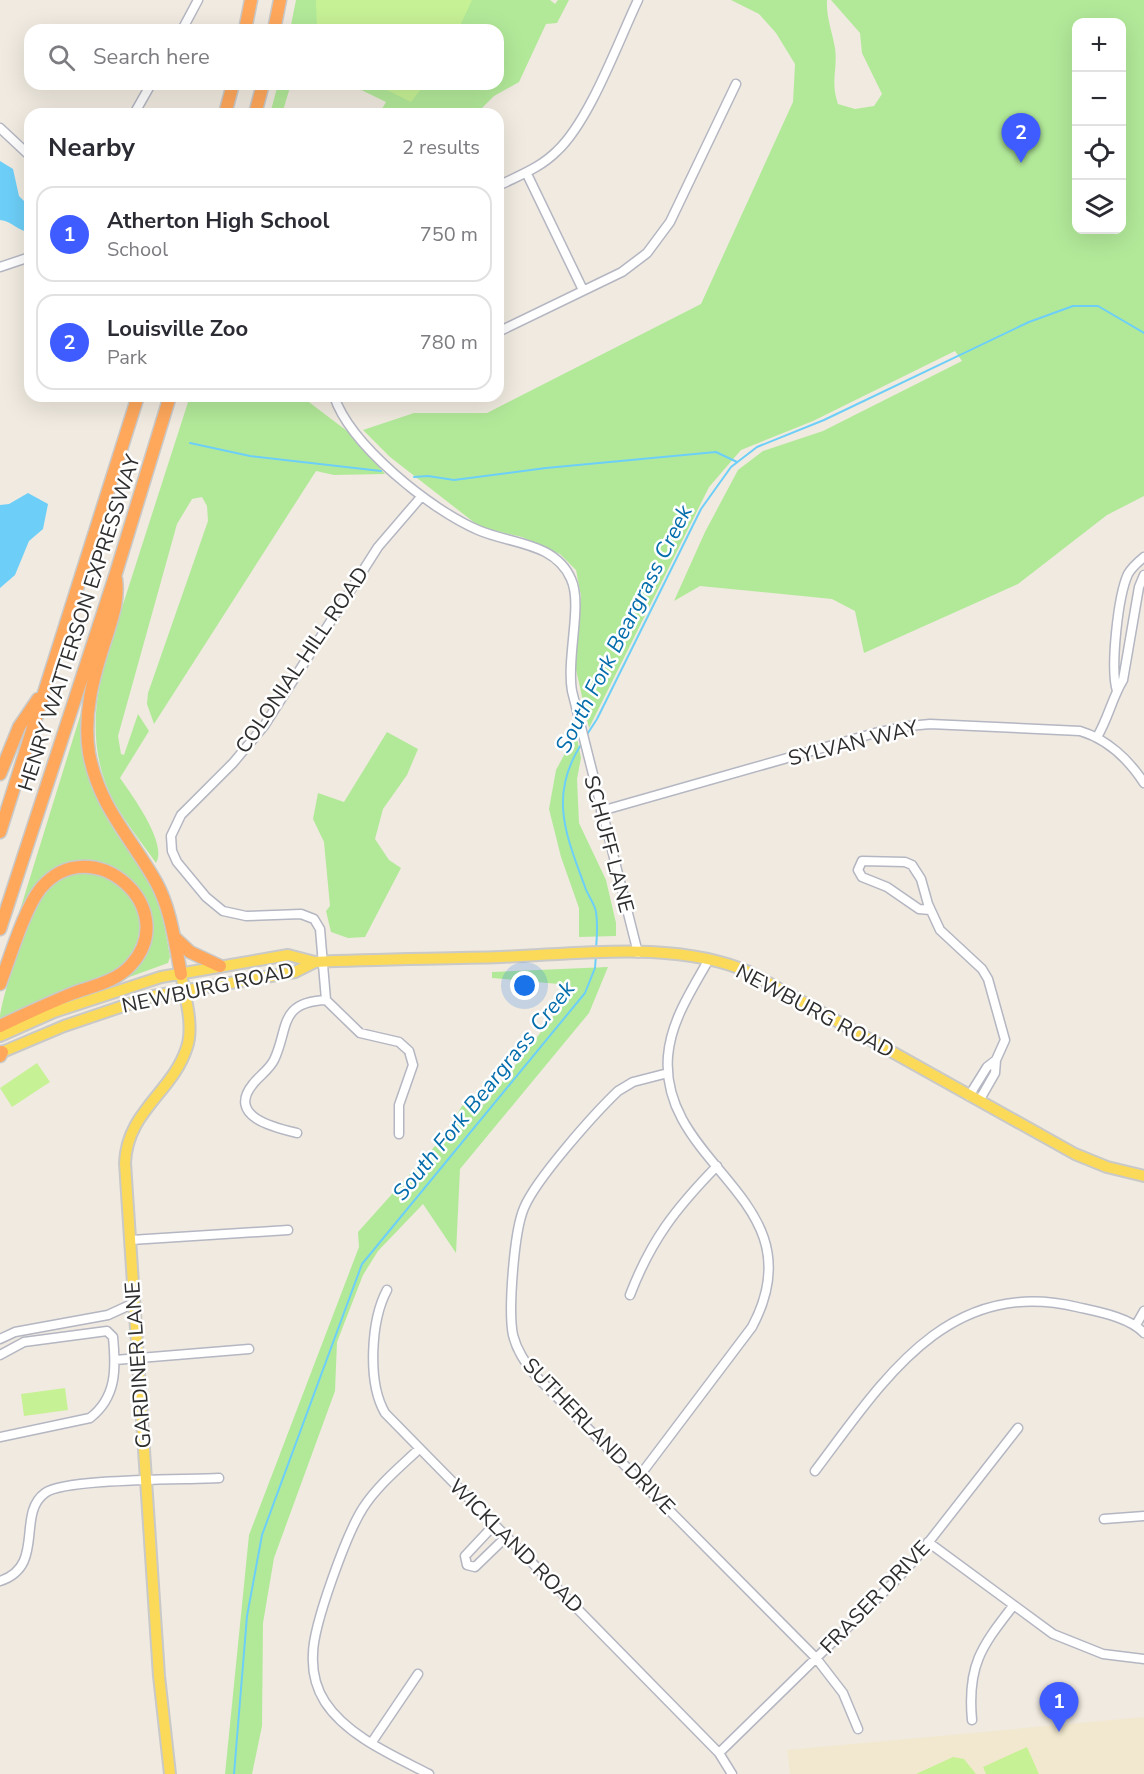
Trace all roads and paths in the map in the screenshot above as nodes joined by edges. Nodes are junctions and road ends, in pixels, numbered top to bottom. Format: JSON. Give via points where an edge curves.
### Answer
{"nodes":[{"id":1,"x":198,"y":0,"type":"edge"},
{"id":2,"x":251,"y":0,"type":"edge"},
{"id":3,"x":280,"y":0,"type":"edge"},
{"id":4,"x":638,"y":0,"type":"edge"},
{"id":5,"x":185,"y":24,"type":"edge"},
{"id":6,"x":246,"y":24,"type":"edge"},
{"id":7,"x":275,"y":24,"type":"edge"},
{"id":8,"x":736,"y":84,"type":"dead end"},
{"id":9,"x":148,"y":90,"type":"edge"},
{"id":10,"x":231,"y":90,"type":"edge"},
{"id":11,"x":261,"y":90,"type":"edge"},
{"id":12,"x":137,"y":108,"type":"edge"},
{"id":13,"x":227,"y":108,"type":"edge"},
{"id":14,"x":256,"y":108,"type":"edge"},
{"id":15,"x":0,"y":128,"type":"edge"},
{"id":16,"x":24,"y":150,"type":"edge"},
{"id":17,"x":527,"y":174,"type":"junction"},
{"id":18,"x":504,"y":184,"type":"edge"},
{"id":19,"x":24,"y":259,"type":"edge"},
{"id":20,"x":0,"y":267,"type":"edge"},
{"id":21,"x":583,"y":290,"type":"junction"},
{"id":22,"x":504,"y":329,"type":"edge"},
{"id":23,"x":136,"y":402,"type":"edge"},
{"id":24,"x":168,"y":402,"type":"edge"},
{"id":25,"x":337,"y":402,"type":"edge"},
{"id":26,"x":421,"y":497,"type":"junction"},
{"id":27,"x":1144,"y":556,"type":"edge"},
{"id":28,"x":116,"y":573,"type":"junction"},
{"id":29,"x":1144,"y":575,"type":"edge"},
{"id":30,"x":45,"y":688,"type":"junction"},
{"id":31,"x":1117,"y":691,"type":"junction"},
{"id":32,"x":1097,"y":737,"type":"junction"},
{"id":33,"x":0,"y":774,"type":"edge"},
{"id":34,"x":1144,"y":783,"type":"edge"},
{"id":35,"x":601,"y":811,"type":"junction"},
{"id":36,"x":0,"y":832,"type":"edge"},
{"id":37,"x":930,"y":910,"type":"junction"},
{"id":38,"x":0,"y":929,"type":"edge"},
{"id":39,"x":174,"y":937,"type":"junction"},
{"id":40,"x":638,"y":953,"type":"junction"},
{"id":41,"x":709,"y":959,"type":"junction"},
{"id":42,"x":320,"y":962,"type":"junction"},
{"id":43,"x":220,"y":966,"type":"junction"},
{"id":44,"x":181,"y":974,"type":"junction"},
{"id":45,"x":0,"y":984,"type":"edge"},
{"id":46,"x":184,"y":992,"type":"junction"},
{"id":47,"x":326,"y":1000,"type":"junction"},
{"id":48,"x":0,"y":1026,"type":"edge"},
{"id":49,"x":0,"y":1036,"type":"edge"},
{"id":50,"x":1,"y":1054,"type":"edge"},
{"id":51,"x":668,"y":1073,"type":"junction"},
{"id":52,"x":974,"y":1098,"type":"junction"},
{"id":53,"x":297,"y":1132,"type":"dead end"},
{"id":54,"x":399,"y":1134,"type":"dead end"},
{"id":55,"x":717,"y":1166,"type":"junction"},
{"id":56,"x":1144,"y":1176,"type":"edge"},
{"id":57,"x":288,"y":1230,"type":"dead end"},
{"id":58,"x":131,"y":1240,"type":"junction"},
{"id":59,"x":387,"y":1290,"type":"dead end"},
{"id":60,"x":630,"y":1295,"type":"dead end"},
{"id":61,"x":134,"y":1303,"type":"junction"},
{"id":62,"x":1144,"y":1311,"type":"edge"},
{"id":63,"x":1136,"y":1325,"type":"junction"},
{"id":64,"x":1144,"y":1333,"type":"edge"},
{"id":65,"x":0,"y":1339,"type":"edge"},
{"id":66,"x":249,"y":1349,"type":"dead end"},
{"id":67,"x":0,"y":1355,"type":"edge"},
{"id":68,"x":138,"y":1358,"type":"junction"},
{"id":69,"x":115,"y":1360,"type":"junction"},
{"id":70,"x":1018,"y":1428,"type":"dead end"},
{"id":71,"x":0,"y":1437,"type":"edge"},
{"id":72,"x":419,"y":1449,"type":"junction"},
{"id":73,"x":815,"y":1471,"type":"dead end"},
{"id":74,"x":219,"y":1478,"type":"dead end"},
{"id":75,"x":638,"y":1478,"type":"junction"},
{"id":76,"x":146,"y":1482,"type":"junction"},
{"id":77,"x":1144,"y":1516,"type":"edge"},
{"id":78,"x":1104,"y":1519,"type":"dead end"},
{"id":79,"x":495,"y":1524,"type":"junction"},
{"id":80,"x":507,"y":1536,"type":"junction"},
{"id":81,"x":928,"y":1542,"type":"junction"},
{"id":82,"x":0,"y":1581,"type":"edge"},
{"id":83,"x":1013,"y":1606,"type":"junction"},
{"id":84,"x":816,"y":1658,"type":"junction"},
{"id":85,"x":1144,"y":1659,"type":"edge"},
{"id":86,"x":418,"y":1674,"type":"dead end"},
{"id":87,"x":972,"y":1720,"type":"dead end"},
{"id":88,"x":858,"y":1730,"type":"dead end"},
{"id":89,"x":372,"y":1742,"type":"junction"},
{"id":90,"x":719,"y":1753,"type":"junction"},
{"id":91,"x":170,"y":1774,"type":"edge"},
{"id":92,"x":429,"y":1774,"type":"edge"},
{"id":93,"x":732,"y":1774,"type":"edge"}],
"edges":[{"from":1,"to":5,"type":"street"},
{"from":2,"to":6,"type":"highway"},
{"from":3,"to":7,"type":"highway"},
{"from":4,"to":17,"type":"street","via":[[574,131],[558,151]]},
{"from":8,"to":21,"type":"street","via":[[670,222],[656,243],[621,272]]},
{"from":9,"to":12,"type":"street"},
{"from":10,"to":13,"type":"highway"},
{"from":11,"to":14,"type":"highway"},
{"from":15,"to":16,"type":"street"},
{"from":17,"to":18,"type":"street"},
{"from":17,"to":21,"type":"street"},
{"from":19,"to":20,"type":"street"},
{"from":21,"to":22,"type":"street"},
{"from":23,"to":30,"type":"highway","name":"HENRY WATTERSON EXPRESSWAY"},
{"from":24,"to":28,"type":"highway","name":"HENRY WATTERSON EXPRESSWAY"},
{"from":25,"to":26,"type":"street","name":"SCHUFF LANE","via":[[355,433]]},
{"from":26,"to":35,"type":"street","name":"SCHUFF LANE","via":[[479,531],[546,552],[565,567],[575,588],[569,672]]},
{"from":26,"to":42,"type":"street","name":"COLONIAL HILL ROAD","via":[[378,547],[264,726],[181,815],[171,836],[177,862],[223,911],[246,916],[301,914],[314,919],[320,929]]},
{"from":27,"to":31,"type":"street","via":[[1131,570],[1124,586],[1112,669]]},
{"from":28,"to":38,"type":"highway","name":"HENRY WATTERSON EXPRESSWAY"},
{"from":28,"to":39,"type":"highway","via":[[119,596],[90,693],[89,750],[101,795],[157,884]]},
{"from":29,"to":31,"type":"street","via":[[1126,670]]},
{"from":30,"to":33,"type":"highway","via":[[19,727]]},
{"from":30,"to":36,"type":"highway","name":"HENRY WATTERSON EXPRESSWAY"},
{"from":31,"to":32,"type":"street"},
{"from":32,"to":34,"type":"street","via":[[1125,759]]},
{"from":32,"to":35,"type":"street","name":"SYLVAN WAY","via":[[1053,728],[909,726]]},
{"from":35,"to":40,"type":"street","name":"SCHUFF LANE"},
{"from":37,"to":37,"type":"street","via":[[921,879],[912,865],[862,861],[858,870],[862,877],[887,887],[919,909]]},
{"from":37,"to":52,"type":"street","via":[[940,930],[982,969],[1005,1034],[995,1073]]},
{"from":39,"to":43,"type":"highway","via":[[190,952]]},
{"from":39,"to":44,"type":"highway"},
{"from":40,"to":41,"type":"main road","name":"NEWBURG ROAD"},
{"from":40,"to":42,"type":"main road","name":"NEWBURG ROAD"},
{"from":41,"to":51,"type":"street","via":[[674,1029]]},
{"from":41,"to":52,"type":"main road","name":"NEWBURG ROAD","via":[[749,972]]},
{"from":42,"to":43,"type":"main road","name":"NEWBURG ROAD","via":[[288,955]]},
{"from":42,"to":46,"type":"main road","name":"NEWBURG ROAD","via":[[295,972]]},
{"from":42,"to":47,"type":"street"},
{"from":43,"to":44,"type":"main road","name":"NEWBURG ROAD"},
{"from":44,"to":46,"type":"main road","name":"GARDINER LANE"},
{"from":44,"to":49,"type":"main road","name":"NEWBURG ROAD","via":[[90,999]]},
{"from":45,"to":48,"type":"highway","via":[[34,900],[49,880],[71,868],[90,867],[120,877],[134,891],[143,910],[146,931],[132,964],[110,981],[70,994]]},
{"from":46,"to":50,"type":"main road","name":"NEWBURG ROAD","via":[[121,1005]]},
{"from":46,"to":58,"type":"main road","name":"GARDINER LANE","via":[[189,1026],[187,1048],[138,1118],[127,1146]]},
{"from":47,"to":53,"type":"street","via":[[296,1009],[287,1017],[274,1061],[247,1095],[255,1119]]},
{"from":47,"to":54,"type":"street","via":[[360,1034],[393,1040],[409,1051],[413,1065],[399,1106]]},
{"from":51,"to":55,"type":"street","via":[[681,1120]]},
{"from":51,"to":75,"type":"street","name":"SUTHERLAND DRIVE","via":[[633,1082],[611,1098],[539,1182],[524,1207],[518,1229],[512,1324],[518,1350],[535,1375]]},
{"from":52,"to":56,"type":"main road","name":"NEWBURG ROAD","via":[[1075,1154]]},
{"from":55,"to":60,"type":"street","via":[[656,1239]]},
{"from":55,"to":75,"type":"street","via":[[760,1225],[768,1258],[765,1294],[745,1337]]},
{"from":57,"to":58,"type":"street"},
{"from":58,"to":61,"type":"main road","name":"GARDINER LANE"},
{"from":59,"to":72,"type":"street","name":"WICKLAND ROAD","via":[[376,1322],[375,1386],[385,1413]]},
{"from":61,"to":65,"type":"street","via":[[108,1315],[15,1332]]},
{"from":61,"to":68,"type":"main road","name":"GARDINER LANE"},
{"from":62,"to":63,"type":"street"},
{"from":63,"to":64,"type":"street"},
{"from":63,"to":73,"type":"street","via":[[1091,1310],[1043,1301],[1003,1303],[966,1315],[927,1339],[892,1371]]},
{"from":66,"to":68,"type":"street"},
{"from":67,"to":69,"type":"street","via":[[24,1342],[107,1331],[113,1337]]},
{"from":68,"to":69,"type":"street"},
{"from":68,"to":76,"type":"main road","name":"GARDINER LANE"},
{"from":69,"to":71,"type":"street","via":[[111,1390],[90,1418]]},
{"from":70,"to":81,"type":"street","name":"FRASER DRIVE"},
{"from":72,"to":79,"type":"street","name":"WICKLAND ROAD"},
{"from":72,"to":89,"type":"street","via":[[383,1483],[357,1518],[314,1643],[314,1674],[324,1701],[338,1718]]},
{"from":74,"to":76,"type":"street"},
{"from":75,"to":84,"type":"street","name":"SUTHERLAND DRIVE"},
{"from":76,"to":82,"type":"street","via":[[98,1482],[45,1493],[36,1504],[23,1566],[15,1575]]},
{"from":76,"to":91,"type":"main road","name":"GARDINER LANE"},
{"from":77,"to":78,"type":"street"},
{"from":79,"to":80,"type":"street","name":"WICKLAND ROAD"},
{"from":79,"to":80,"type":"street","via":[[465,1556],[467,1564],[475,1567]]},
{"from":80,"to":90,"type":"street","name":"WICKLAND ROAD"},
{"from":81,"to":83,"type":"street"},
{"from":81,"to":84,"type":"street","name":"FRASER DRIVE","via":[[894,1582]]},
{"from":83,"to":85,"type":"street","via":[[1077,1646]]},
{"from":83,"to":87,"type":"street","via":[[986,1641],[975,1664],[970,1697]]},
{"from":84,"to":88,"type":"street","name":"SUTHERLAND DRIVE","via":[[843,1693]]},
{"from":84,"to":90,"type":"street","name":"FRASER DRIVE"},
{"from":86,"to":89,"type":"street"},
{"from":89,"to":92,"type":"street"},
{"from":90,"to":93,"type":"street","name":"WICKLAND ROAD"}]}
